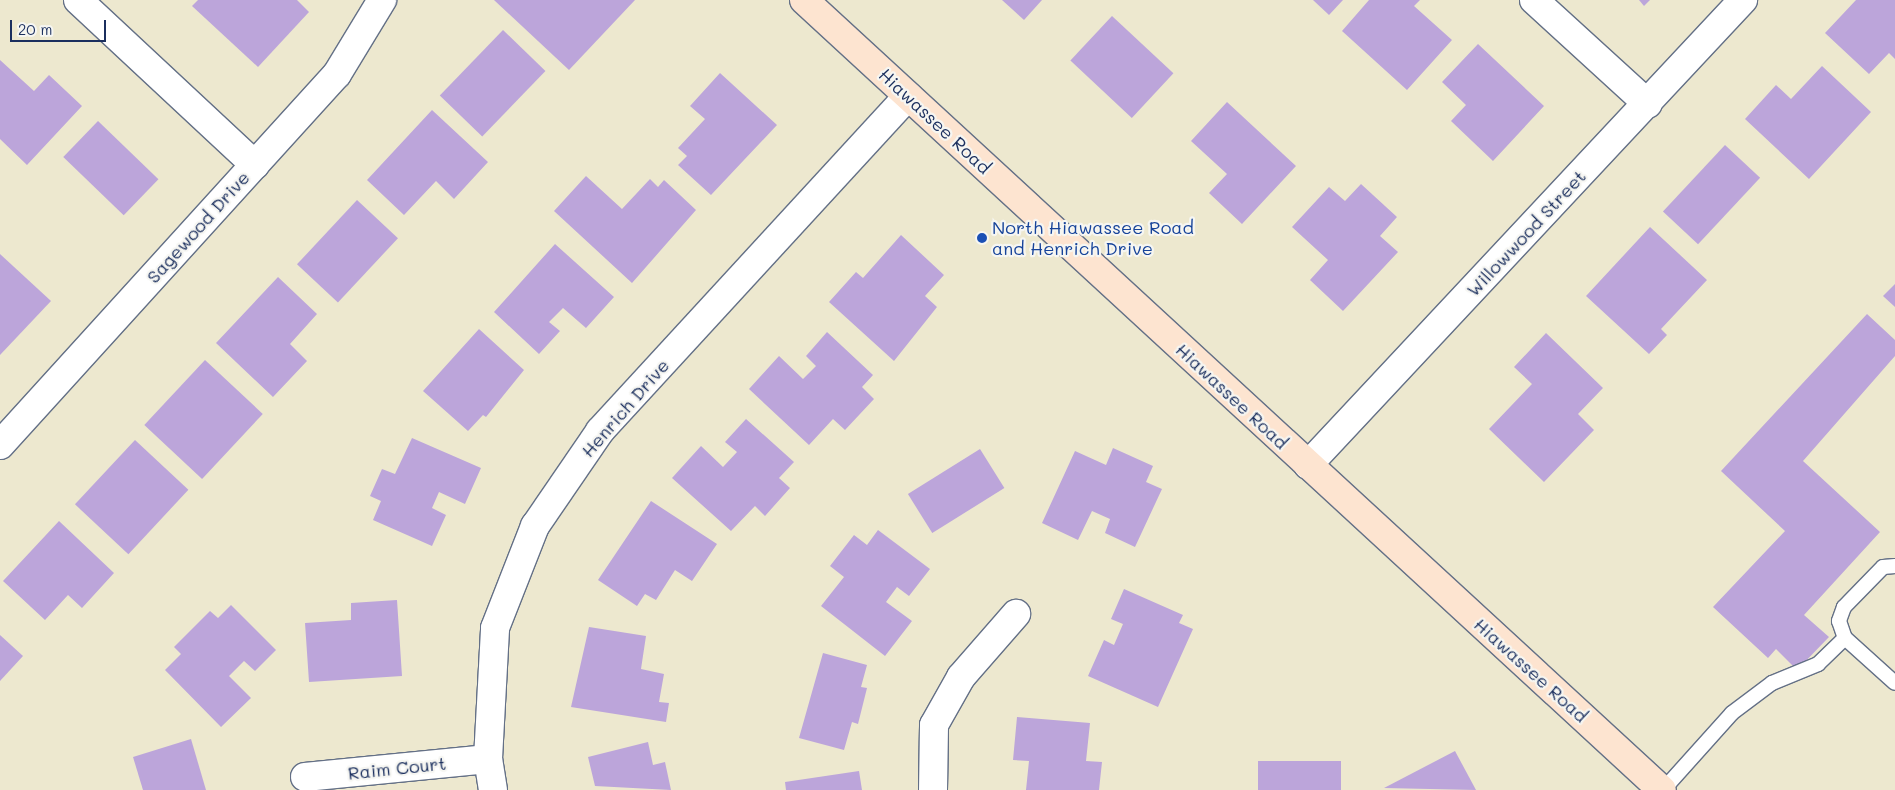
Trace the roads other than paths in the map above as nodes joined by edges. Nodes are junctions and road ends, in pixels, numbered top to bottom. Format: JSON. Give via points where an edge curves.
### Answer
{"nodes":[{"id":1,"x":78,"y":0,"type":"edge"},
{"id":2,"x":382,"y":0,"type":"edge"},
{"id":3,"x":804,"y":0,"type":"edge"},
{"id":4,"x":1534,"y":0,"type":"edge"},
{"id":5,"x":1743,"y":0,"type":"edge"},
{"id":6,"x":908,"y":96,"type":"junction"},
{"id":7,"x":1648,"y":104,"type":"junction"},
{"id":8,"x":255,"y":165,"type":"junction"},
{"id":9,"x":0,"y":445,"type":"edge"},
{"id":10,"x":1308,"y":466,"type":"junction"},
{"id":11,"x":1895,"y":566,"type":"edge"},
{"id":12,"x":1016,"y":614,"type":"dead end"},
{"id":13,"x":1845,"y":638,"type":"junction"},
{"id":14,"x":1895,"y":683,"type":"edge"},
{"id":15,"x":488,"y":759,"type":"junction"},
{"id":16,"x":305,"y":777,"type":"dead end"},
{"id":17,"x":493,"y":790,"type":"edge"},
{"id":18,"x":933,"y":790,"type":"edge"},
{"id":19,"x":1662,"y":790,"type":"edge"}],
"edges":[{"from":1,"to":8,"type":"street"},
{"from":2,"to":8,"type":"street","name":"Sagewood Drive","via":[[337,74]]},
{"from":3,"to":6,"type":"main road","name":"Hiawassee Road"},
{"from":4,"to":7,"type":"street"},
{"from":5,"to":7,"type":"street","name":"Willowwood Street"},
{"from":6,"to":10,"type":"main road","name":"Hiawassee Road"},
{"from":6,"to":15,"type":"street","name":"Henrich Drive","via":[[600,431],[535,526],[495,628]]},
{"from":7,"to":10,"type":"street","name":"Willowwood Street"},
{"from":8,"to":9,"type":"street","name":"Sagewood Drive"},
{"from":10,"to":19,"type":"main road","name":"Hiawassee Road"},
{"from":11,"to":13,"type":"lane","via":[[1883,567],[1844,607],[1839,621]]},
{"from":12,"to":18,"type":"street","via":[[961,677],[934,725]]},
{"from":13,"to":14,"type":"lane"},
{"from":13,"to":19,"type":"lane","via":[[1818,664],[1772,683],[1732,713]]},
{"from":15,"to":16,"type":"street","name":"Raim Court"},
{"from":15,"to":17,"type":"street","name":"Henrich Drive"}]}
